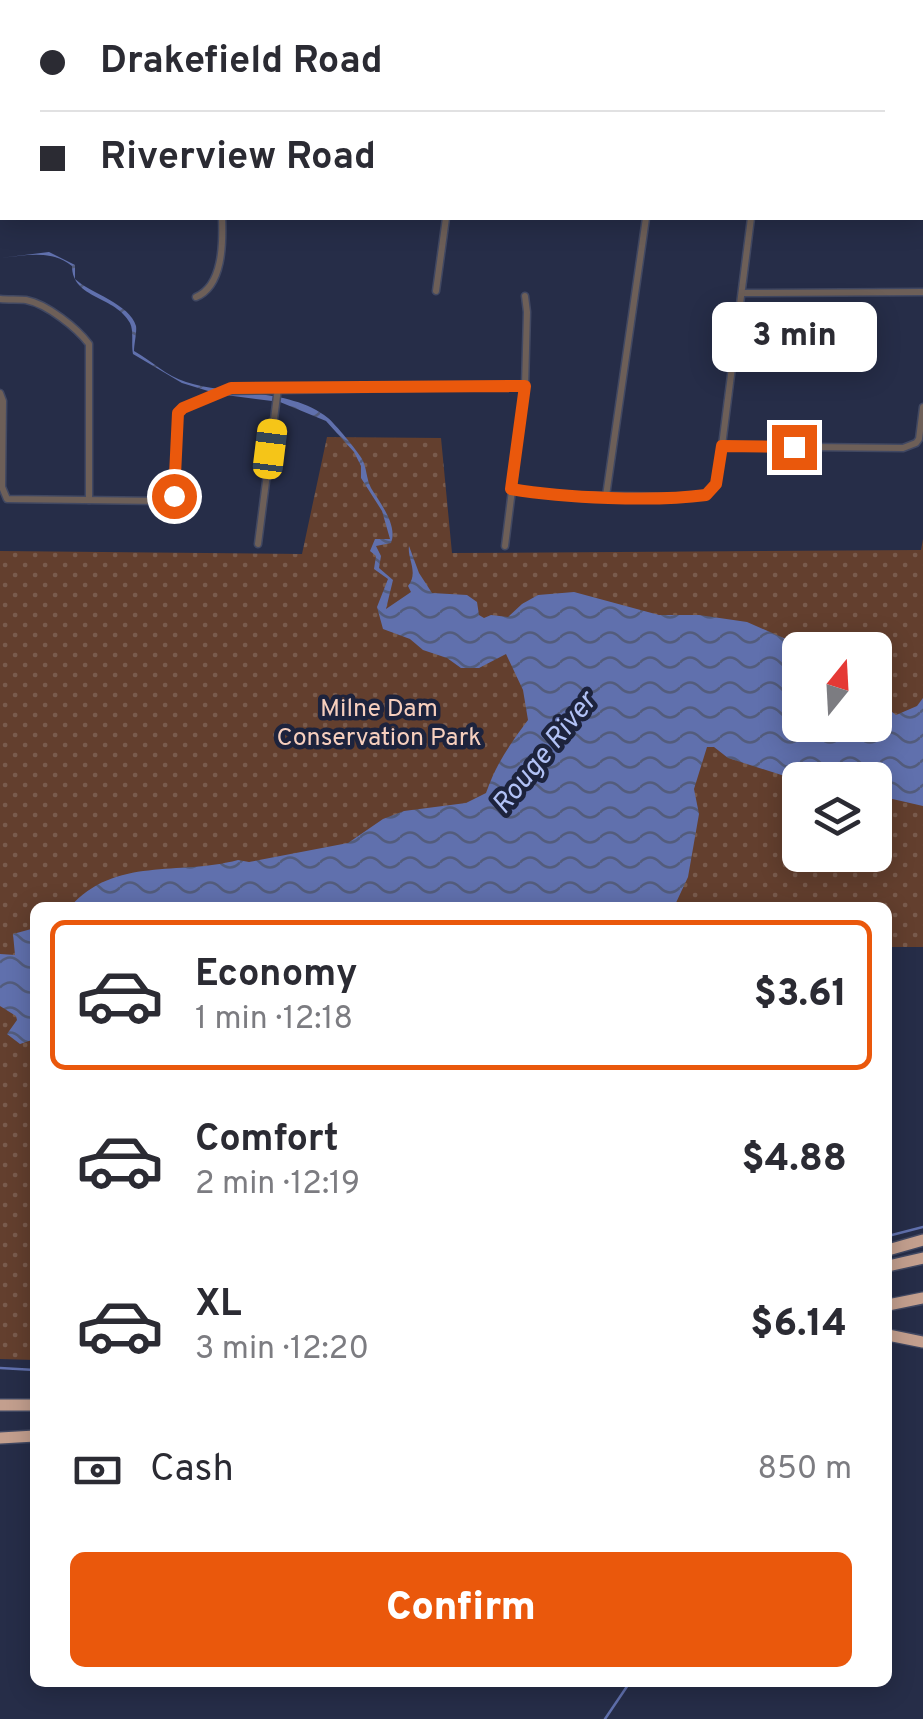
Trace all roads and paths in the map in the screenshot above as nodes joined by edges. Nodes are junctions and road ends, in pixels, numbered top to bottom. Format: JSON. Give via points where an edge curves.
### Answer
{"nodes":[{"id":1,"x":222,"y":220,"type":"edge"},
{"id":2,"x":446,"y":220,"type":"edge"},
{"id":3,"x":646,"y":220,"type":"edge"},
{"id":4,"x":751,"y":220,"type":"edge"},
{"id":5,"x":436,"y":292,"type":"dead end"},
{"id":6,"x":743,"y":292,"type":"junction"},
{"id":7,"x":923,"y":292,"type":"edge"},
{"id":8,"x":524,"y":296,"type":"dead end"},
{"id":9,"x":196,"y":297,"type":"dead end"},
{"id":10,"x":0,"y":300,"type":"edge"},
{"id":11,"x":525,"y":386,"type":"junction"},
{"id":12,"x":278,"y":388,"type":"junction"},
{"id":13,"x":0,"y":393,"type":"edge"},
{"id":14,"x":923,"y":406,"type":"edge"},
{"id":15,"x":722,"y":446,"type":"junction"},
{"id":16,"x":511,"y":489,"type":"junction"},
{"id":17,"x":606,"y":496,"type":"junction"},
{"id":18,"x":89,"y":500,"type":"junction"},
{"id":19,"x":258,"y":544,"type":"dead end"},
{"id":20,"x":505,"y":546,"type":"dead end"},
{"id":21,"x":923,"y":1240,"type":"edge"},
{"id":22,"x":892,"y":1249,"type":"edge"},
{"id":23,"x":923,"y":1258,"type":"edge"},
{"id":24,"x":892,"y":1265,"type":"edge"},
{"id":25,"x":923,"y":1298,"type":"edge"},
{"id":26,"x":892,"y":1305,"type":"edge"},
{"id":27,"x":892,"y":1337,"type":"edge"},
{"id":28,"x":923,"y":1342,"type":"edge"},
{"id":29,"x":0,"y":1405,"type":"edge"},
{"id":30,"x":30,"y":1405,"type":"edge"},
{"id":31,"x":30,"y":1436,"type":"edge"},
{"id":32,"x":0,"y":1438,"type":"edge"}],
"edges":[{"from":1,"to":9,"type":"street","via":[[215,280]]},
{"from":2,"to":5,"type":"street"},
{"from":3,"to":17,"type":"street"},
{"from":4,"to":6,"type":"street"},
{"from":6,"to":7,"type":"street"},
{"from":6,"to":15,"type":"street"},
{"from":8,"to":11,"type":"street"},
{"from":10,"to":18,"type":"street","via":[[38,304],[89,344]]},
{"from":11,"to":12,"type":"street"},
{"from":11,"to":16,"type":"street"},
{"from":12,"to":18,"type":"street","via":[[231,388],[180,410],[170,500]]},
{"from":12,"to":19,"type":"street"},
{"from":13,"to":18,"type":"street","via":[[3,494]]},
{"from":14,"to":15,"type":"street","via":[[916,444],[903,448]]},
{"from":15,"to":17,"type":"street","via":[[716,484],[706,495]]},
{"from":16,"to":17,"type":"street"},
{"from":16,"to":20,"type":"street"},
{"from":21,"to":22,"type":"highway"},
{"from":23,"to":24,"type":"highway"},
{"from":25,"to":26,"type":"highway"},
{"from":27,"to":28,"type":"highway"},
{"from":29,"to":30,"type":"highway"},
{"from":31,"to":32,"type":"highway"}]}
